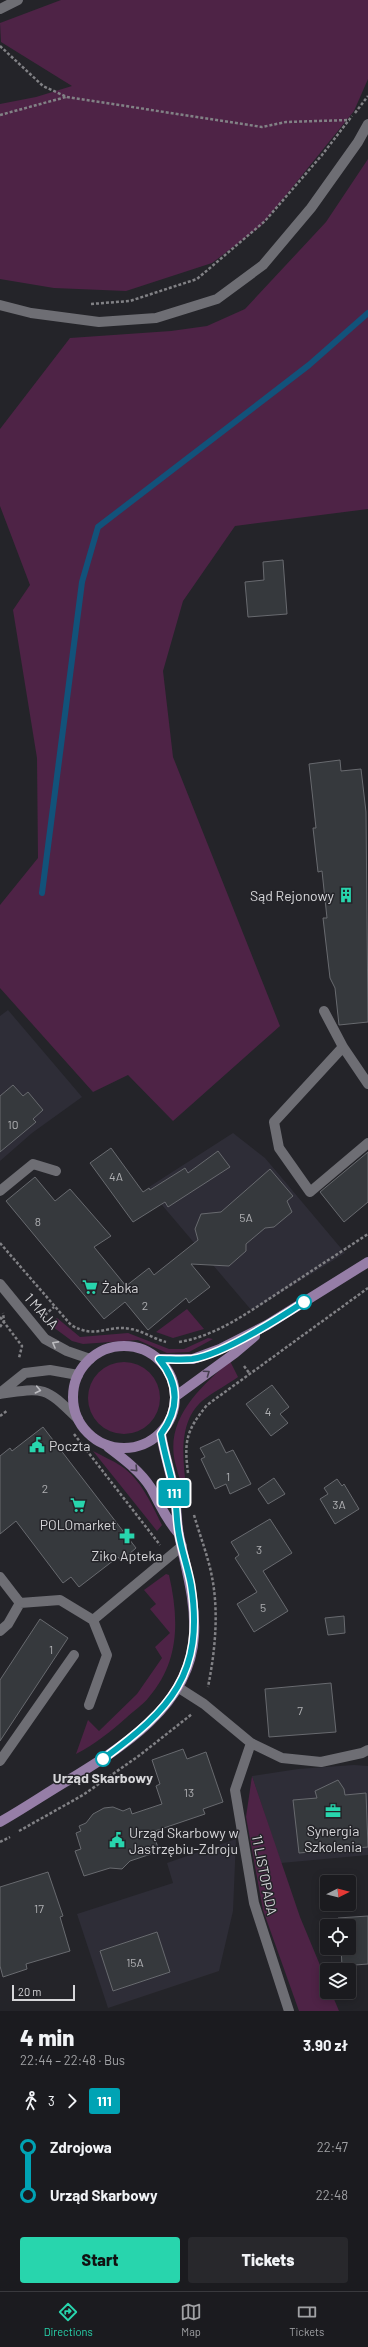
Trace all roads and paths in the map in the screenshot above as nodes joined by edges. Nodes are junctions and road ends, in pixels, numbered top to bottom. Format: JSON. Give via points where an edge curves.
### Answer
{"nodes":[{"id":1,"x":18,"y":0,"type":"edge"},
{"id":2,"x":0,"y":9,"type":"edge"},
{"id":3,"x":0,"y":46,"type":"edge"},
{"id":4,"x":368,"y":96,"type":"edge"},
{"id":5,"x":66,"y":97,"type":"junction"},
{"id":6,"x":0,"y":115,"type":"edge"},
{"id":7,"x":356,"y":119,"type":"dead end"},
{"id":8,"x":350,"y":120,"type":"junction"},
{"id":9,"x":368,"y":124,"type":"edge"},
{"id":10,"x":83,"y":304,"type":"dead end"},
{"id":11,"x":0,"y":305,"type":"edge"},
{"id":12,"x":324,"y":1011,"type":"dead end"},
{"id":13,"x":343,"y":1047,"type":"junction"},
{"id":14,"x":368,"y":1084,"type":"edge"},
{"id":15,"x":368,"y":1143,"type":"edge"},
{"id":16,"x":56,"y":1171,"type":"dead end"},
{"id":17,"x":0,"y":1191,"type":"edge"},
{"id":18,"x":368,"y":1234,"type":"edge"},
{"id":19,"x":0,"y":1244,"type":"edge"},
{"id":20,"x":368,"y":1262,"type":"edge"},
{"id":21,"x":0,"y":1284,"type":"edge"},
{"id":22,"x":368,"y":1288,"type":"edge"},
{"id":23,"x":0,"y":1317,"type":"edge"},
{"id":24,"x":267,"y":1325,"type":"junction"},
{"id":25,"x":170,"y":1342,"type":"dead end"},
{"id":26,"x":176,"y":1342,"type":"dead end"},
{"id":27,"x":90,"y":1359,"type":"junction"},
{"id":28,"x":159,"y":1359,"type":"junction"},
{"id":29,"x":18,"y":1360,"type":"dead end"},
{"id":30,"x":78,"y":1375,"type":"junction"},
{"id":31,"x":0,"y":1394,"type":"edge"},
{"id":32,"x":176,"y":1396,"type":"junction"},
{"id":33,"x":78,"y":1419,"type":"junction"},
{"id":34,"x":161,"y":1434,"type":"junction"},
{"id":35,"x":105,"y":1444,"type":"junction"},
{"id":36,"x":189,"y":1481,"type":"dead end"},
{"id":37,"x":193,"y":1513,"type":"dead end"},
{"id":38,"x":179,"y":1534,"type":"junction"},
{"id":39,"x":182,"y":1546,"type":"junction"},
{"id":40,"x":0,"y":1577,"type":"edge"},
{"id":41,"x":20,"y":1603,"type":"junction"},
{"id":42,"x":93,"y":1620,"type":"junction"},
{"id":43,"x":0,"y":1631,"type":"edge"},
{"id":44,"x":74,"y":1656,"type":"dead end"},
{"id":45,"x":179,"y":1688,"type":"junction"},
{"id":46,"x":204,"y":1704,"type":"junction"},
{"id":47,"x":89,"y":1705,"type":"dead end"},
{"id":48,"x":251,"y":1743,"type":"junction"},
{"id":49,"x":368,"y":1750,"type":"edge"},
{"id":50,"x":0,"y":1760,"type":"edge"},
{"id":51,"x":0,"y":1822,"type":"edge"},
{"id":52,"x":290,"y":2011,"type":"edge"}],
"edges":[{"from":1,"to":2,"type":"street"},
{"from":3,"to":5,"type":"path","via":[[43,86]]},
{"from":4,"to":8,"type":"path"},
{"from":5,"to":6,"type":"path"},
{"from":5,"to":8,"type":"path","via":[[262,127],[286,122]]},
{"from":7,"to":8,"type":"path"},
{"from":8,"to":10,"type":"path","via":[[265,221],[197,279],[130,301]]},
{"from":9,"to":11,"type":"street","via":[[311,208],[263,265],[217,299],[156,318],[99,322],[31,313]]},
{"from":12,"to":13,"type":"street"},
{"from":13,"to":14,"type":"street"},
{"from":13,"to":15,"type":"street","via":[[274,1122],[279,1148],[310,1192]]},
{"from":16,"to":17,"type":"street","via":[[33,1164]]},
{"from":18,"to":26,"type":"path","via":[[255,1308],[196,1339]]},
{"from":19,"to":25,"type":"path","via":[[71,1325],[84,1332],[115,1328],[132,1329],[152,1338]]},
{"from":20,"to":24,"type":"main road"},
{"from":27,"to":21,"type":"street","name":"1 MAJA","one_way":true,"via":[[45,1339]]},
{"from":22,"to":36,"type":"path","via":[[207,1405],[196,1419],[186,1440]]},
{"from":23,"to":29,"type":"path","via":[[22,1346]]},
{"from":24,"to":28,"type":"main road","via":[[220,1349],[193,1359]]},
{"from":32,"to":24,"type":"main road","one_way":true,"via":[[235,1353]]},
{"from":27,"to":28,"type":"main road","via":[[103,1351],[117,1347],[132,1347],[146,1351]]},
{"from":27,"to":30,"type":"main road"},
{"from":28,"to":32,"type":"main road","via":[[168,1370]]},
{"from":30,"to":31,"type":"street","via":[[50,1370],[25,1372]]},
{"from":30,"to":33,"type":"main road","via":[[74,1390],[74,1405]]},
{"from":31,"to":33,"type":"street","one_way":true,"via":[[32,1389],[52,1393]]},
{"from":32,"to":34,"type":"main road","via":[[169,1423]]},
{"from":33,"to":35,"type":"main road","via":[[94,1438]]},
{"from":34,"to":35,"type":"main road","via":[[148,1443],[134,1448],[119,1448]]},
{"from":34,"to":38,"type":"main road","via":[[174,1490]]},
{"from":35,"to":38,"type":"main road","one_way":true,"via":[[135,1468],[150,1488],[166,1519]]},
{"from":37,"to":46,"type":"path","via":[[212,1577],[216,1626],[213,1661]]},
{"from":38,"to":39,"type":"main road"},
{"from":39,"to":42,"type":"street"},
{"from":39,"to":45,"type":"main road","via":[[191,1584],[194,1638],[189,1664]]},
{"from":40,"to":41,"type":"street"},
{"from":41,"to":42,"type":"street","via":[[60,1600]]},
{"from":41,"to":43,"type":"street","via":[[8,1624]]},
{"from":42,"to":47,"type":"street","via":[[107,1655]]},
{"from":44,"to":50,"type":"street"},
{"from":45,"to":46,"type":"street"},
{"from":45,"to":51,"type":"main road","via":[[138,1733],[89,1768]]},
{"from":46,"to":48,"type":"street"},
{"from":48,"to":49,"type":"street","via":[[282,1758],[321,1762],[362,1754]]},
{"from":48,"to":52,"type":"street","name":"11 LISTOPADA","via":[[235,1790],[254,1903]]}]}
